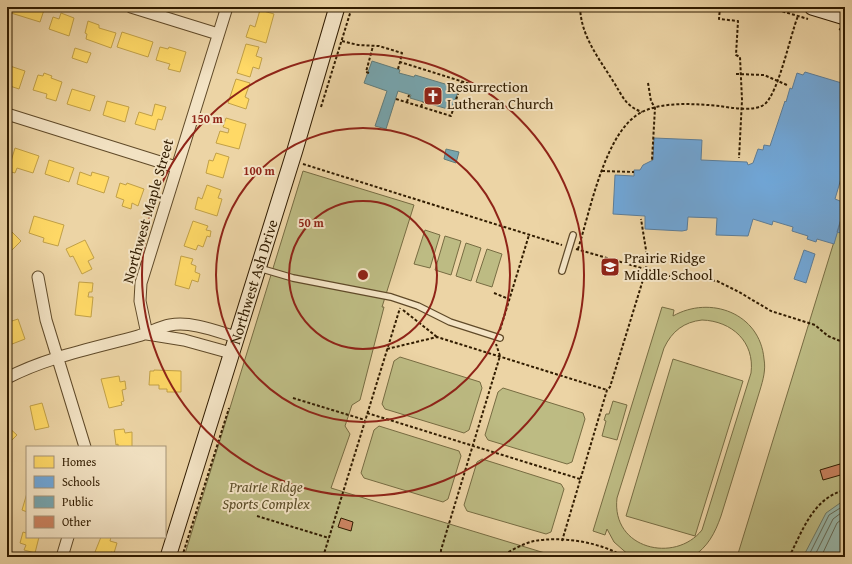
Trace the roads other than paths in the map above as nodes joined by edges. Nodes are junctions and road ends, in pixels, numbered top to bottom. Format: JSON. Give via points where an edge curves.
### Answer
{"nodes":[{"id":1,"x":131,"y":7,"type":"edge"},
{"id":2,"x":227,"y":7,"type":"edge"},
{"id":3,"x":337,"y":7,"type":"edge"},
{"id":4,"x":812,"y":7,"type":"edge"},
{"id":5,"x":845,"y":17,"type":"edge"},
{"id":6,"x":218,"y":34,"type":"junction"},
{"id":7,"x":7,"y":114,"type":"edge"},
{"id":8,"x":176,"y":167,"type":"junction"},
{"id":9,"x":573,"y":235,"type":"dead end"},
{"id":10,"x":257,"y":268,"type":"junction"},
{"id":11,"x":562,"y":271,"type":"dead end"},
{"id":12,"x":38,"y":276,"type":"dead end"},
{"id":13,"x":147,"y":334,"type":"junction"},
{"id":14,"x":236,"y":338,"type":"junction"},
{"id":15,"x":498,"y":338,"type":"road end"},
{"id":16,"x":231,"y":353,"type":"junction"},
{"id":17,"x":58,"y":358,"type":"junction"},
{"id":18,"x":7,"y":378,"type":"edge"},
{"id":19,"x":85,"y":446,"type":"edge"},
{"id":20,"x":68,"y":538,"type":"edge"},
{"id":21,"x":62,"y":557,"type":"edge"},
{"id":22,"x":168,"y":557,"type":"edge"}],
"edges":[{"from":1,"to":6,"type":"street"},
{"from":2,"to":6,"type":"street","name":"Northwest Maple Street"},
{"from":3,"to":10,"type":"street","name":"Northwest Ash Drive"},
{"from":4,"to":5,"type":"street"},
{"from":6,"to":8,"type":"street","name":"Northwest Maple Street"},
{"from":7,"to":8,"type":"street"},
{"from":8,"to":13,"type":"street","name":"Northwest Maple Street","via":[[141,283],[140,301]]},
{"from":9,"to":11,"type":"lane"},
{"from":10,"to":14,"type":"street","name":"Northwest Ash Drive"},
{"from":10,"to":15,"type":"lane","via":[[293,278],[392,297],[418,306],[450,322]]},
{"from":12,"to":17,"type":"street","via":[[46,320]]},
{"from":13,"to":14,"type":"street","via":[[170,325],[189,325]]},
{"from":13,"to":16,"type":"street","via":[[184,340]]},
{"from":13,"to":17,"type":"street"},
{"from":14,"to":16,"type":"street","name":"Northwest Ash Drive"},
{"from":16,"to":22,"type":"street","name":"Northwest Ash Drive"},
{"from":17,"to":18,"type":"street"},
{"from":17,"to":19,"type":"street"},
{"from":20,"to":21,"type":"street"}]}
